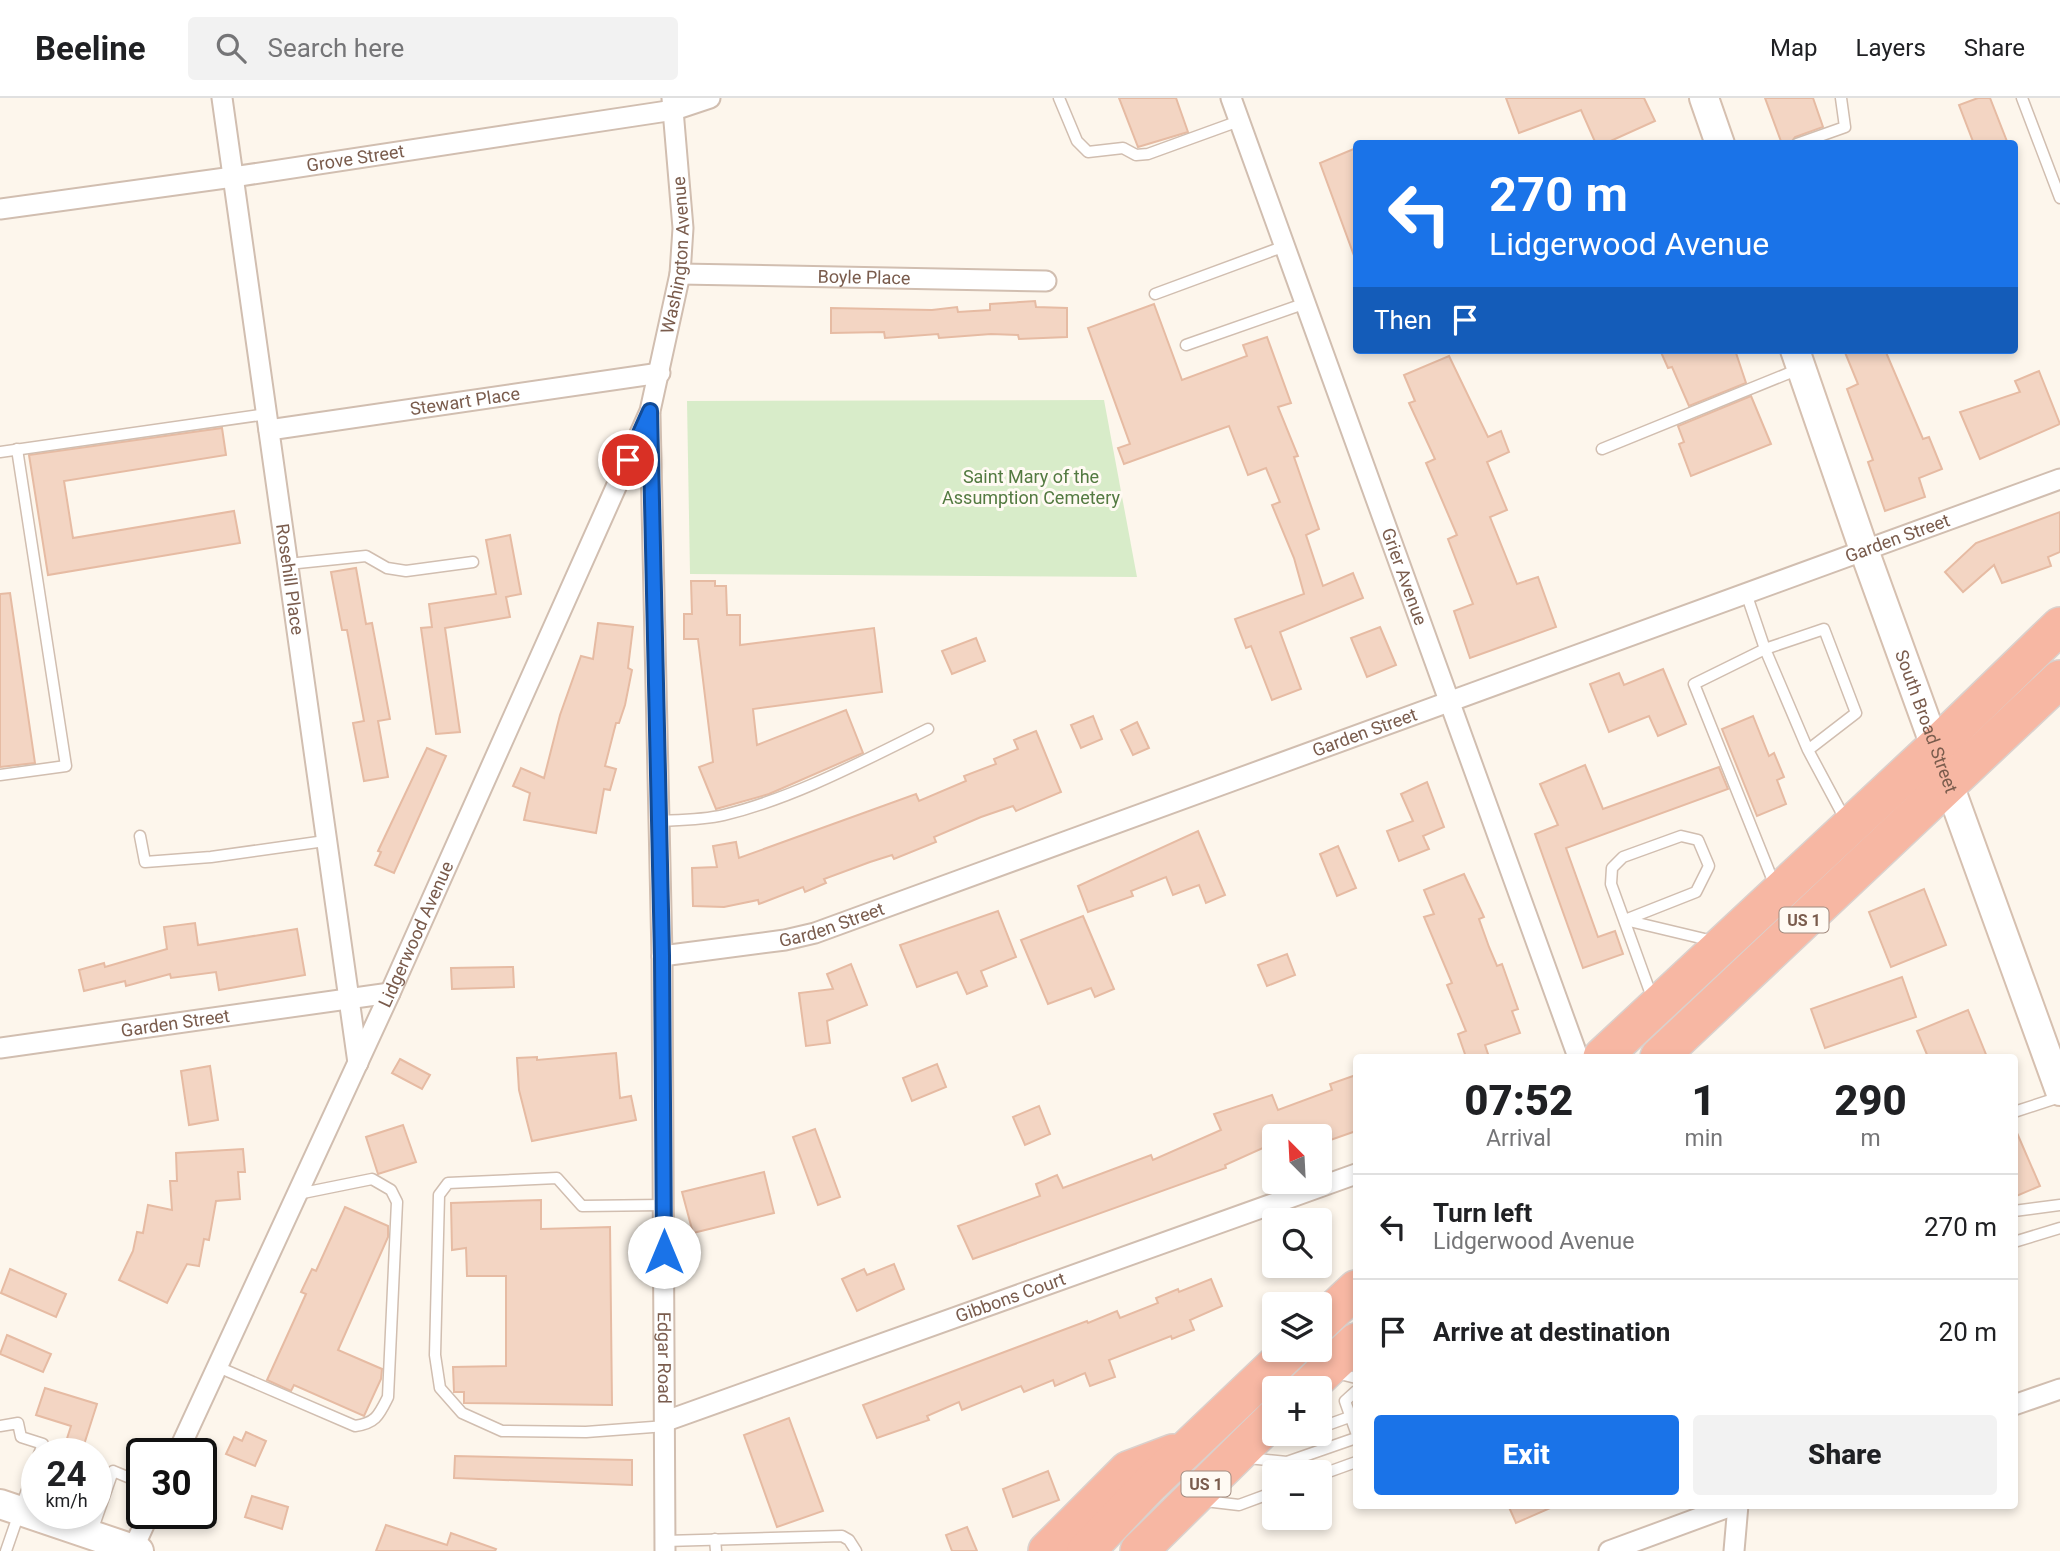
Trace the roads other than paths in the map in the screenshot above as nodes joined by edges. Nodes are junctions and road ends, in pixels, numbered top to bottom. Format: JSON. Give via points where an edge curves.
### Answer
{"nodes":[{"id":1,"x":222,"y":98,"type":"edge"},
{"id":2,"x":710,"y":98,"type":"edge"},
{"id":3,"x":1059,"y":98,"type":"edge"},
{"id":4,"x":1231,"y":98,"type":"edge"},
{"id":5,"x":1704,"y":98,"type":"edge"},
{"id":6,"x":1840,"y":98,"type":"edge"},
{"id":7,"x":2022,"y":98,"type":"edge"},
{"id":8,"x":673,"y":104,"type":"edge"},
{"id":9,"x":1239,"y":121,"type":"junction"},
{"id":10,"x":1719,"y":140,"type":"edge"},
{"id":11,"x":1808,"y":140,"type":"edge"},
{"id":12,"x":233,"y":177,"type":"junction"},
{"id":13,"x":2060,"y":198,"type":"edge"},
{"id":14,"x":0,"y":209,"type":"edge"},
{"id":15,"x":1285,"y":246,"type":"junction"},
{"id":16,"x":680,"y":274,"type":"junction"},
{"id":17,"x":1046,"y":281,"type":"dead end"},
{"id":18,"x":1155,"y":294,"type":"dead end"},
{"id":19,"x":1306,"y":303,"type":"junction"},
{"id":20,"x":1186,"y":345,"type":"dead end"},
{"id":21,"x":1798,"y":359,"type":"edge"},
{"id":22,"x":660,"y":373,"type":"junction"},
{"id":23,"x":650,"y":411,"type":"junction"},
{"id":24,"x":268,"y":422,"type":"junction"},
{"id":25,"x":17,"y":449,"type":"junction"},
{"id":26,"x":1602,"y":449,"type":"dead end"},
{"id":27,"x":0,"y":452,"type":"edge"},
{"id":28,"x":2060,"y":479,"type":"edge"},
{"id":29,"x":1864,"y":550,"type":"junction"},
{"id":30,"x":472,"y":562,"type":"dead end"},
{"id":31,"x":288,"y":564,"type":"junction"},
{"id":32,"x":1746,"y":593,"type":"junction"},
{"id":33,"x":2060,"y":626,"type":"edge"},
{"id":34,"x":1765,"y":649,"type":"junction"},
{"id":35,"x":2060,"y":679,"type":"edge"},
{"id":36,"x":1450,"y":700,"type":"junction"},
{"id":37,"x":928,"y":729,"type":"dead end"},
{"id":38,"x":1936,"y":746,"type":"junction"},
{"id":39,"x":1808,"y":750,"type":"junction"},
{"id":40,"x":0,"y":775,"type":"edge"},
{"id":41,"x":1950,"y":783,"type":"junction"},
{"id":42,"x":659,"y":821,"type":"junction"},
{"id":43,"x":1848,"y":825,"type":"junction"},
{"id":44,"x":140,"y":836,"type":"dead end"},
{"id":45,"x":326,"y":841,"type":"junction"},
{"id":46,"x":1777,"y":892,"type":"junction"},
{"id":47,"x":1625,"y":920,"type":"junction"},
{"id":48,"x":1723,"y":943,"type":"junction"},
{"id":49,"x":662,"y":956,"type":"junction"},
{"id":50,"x":390,"y":993,"type":"junction"},
{"id":51,"x":349,"y":1000,"type":"junction"},
{"id":52,"x":1655,"y":1007,"type":"junction"},
{"id":53,"x":0,"y":1048,"type":"edge"},
{"id":54,"x":1577,"y":1054,"type":"edge"},
{"id":55,"x":1605,"y":1054,"type":"edge"},
{"id":56,"x":1662,"y":1054,"type":"edge"},
{"id":57,"x":358,"y":1063,"type":"junction"},
{"id":58,"x":2060,"y":1091,"type":"edge"},
{"id":59,"x":2060,"y":1097,"type":"edge"},
{"id":60,"x":2018,"y":1111,"type":"edge"},
{"id":61,"x":1353,"y":1175,"type":"edge"},
{"id":62,"x":298,"y":1195,"type":"junction"},
{"id":63,"x":663,"y":1205,"type":"junction"},
{"id":64,"x":2060,"y":1205,"type":"edge"},
{"id":65,"x":2018,"y":1210,"type":"edge"},
{"id":66,"x":2060,"y":1228,"type":"edge"},
{"id":67,"x":2018,"y":1241,"type":"edge"},
{"id":68,"x":1353,"y":1292,"type":"edge"},
{"id":69,"x":1332,"y":1312,"type":"edge"},
{"id":70,"x":1353,"y":1346,"type":"edge"},
{"id":71,"x":1278,"y":1362,"type":"edge"},
{"id":72,"x":218,"y":1367,"type":"junction"},
{"id":73,"x":1332,"y":1376,"type":"edge"},
{"id":74,"x":2060,"y":1389,"type":"edge"},
{"id":75,"x":1353,"y":1394,"type":"edge"},
{"id":76,"x":2018,"y":1404,"type":"edge"},
{"id":77,"x":1353,"y":1416,"type":"edge"},
{"id":78,"x":666,"y":1423,"type":"junction"},
{"id":79,"x":1332,"y":1423,"type":"edge"},
{"id":80,"x":0,"y":1426,"type":"edge"},
{"id":81,"x":1262,"y":1429,"type":"edge"},
{"id":82,"x":23,"y":1438,"type":"edge"},
{"id":83,"x":185,"y":1438,"type":"edge"},
{"id":84,"x":1353,"y":1439,"type":"edge"},
{"id":85,"x":1187,"y":1448,"type":"junction"},
{"id":86,"x":1234,"y":1456,"type":"junction"},
{"id":87,"x":1353,"y":1463,"type":"edge"},
{"id":88,"x":1332,"y":1471,"type":"edge"},
{"id":89,"x":1262,"y":1496,"type":"edge"},
{"id":90,"x":1191,"y":1499,"type":"junction"},
{"id":91,"x":10,"y":1507,"type":"edge"},
{"id":92,"x":1725,"y":1509,"type":"edge"},
{"id":93,"x":1736,"y":1509,"type":"edge"},
{"id":94,"x":92,"y":1529,"type":"edge"},
{"id":95,"x":143,"y":1529,"type":"edge"},
{"id":96,"x":91,"y":1534,"type":"junction"},
{"id":97,"x":715,"y":1539,"type":"junction"},
{"id":98,"x":665,"y":1546,"type":"edge"},
{"id":99,"x":135,"y":1550,"type":"edge"},
{"id":100,"x":6,"y":1551,"type":"edge"},
{"id":101,"x":716,"y":1551,"type":"edge"},
{"id":102,"x":856,"y":1551,"type":"edge"},
{"id":103,"x":1047,"y":1551,"type":"edge"},
{"id":104,"x":1086,"y":1551,"type":"edge"},
{"id":105,"x":1140,"y":1551,"type":"edge"},
{"id":106,"x":1609,"y":1551,"type":"edge"},
{"id":107,"x":1734,"y":1551,"type":"edge"}],
"edges":[{"from":1,"to":12,"type":"street","name":"Rosehill Place"},
{"from":2,"to":8,"type":"street","name":"Grove Street"},
{"from":3,"to":9,"type":"lane","via":[[1077,141],[1088,152],[1124,148],[1136,155],[1148,154]]},
{"from":4,"to":9,"type":"street","name":"Grier Avenue"},
{"from":5,"to":10,"type":"street"},
{"from":6,"to":11,"type":"lane","via":[[1845,127]]},
{"from":7,"to":13,"type":"lane"},
{"from":8,"to":12,"type":"street","name":"Grove Street"},
{"from":8,"to":16,"type":"street","name":"Washington Avenue","via":[[683,228]]},
{"from":9,"to":15,"type":"street","name":"Grier Avenue"},
{"from":12,"to":14,"type":"street","name":"Grove Street"},
{"from":12,"to":24,"type":"street","name":"Rosehill Place"},
{"from":15,"to":18,"type":"lane"},
{"from":15,"to":19,"type":"street","name":"Grier Avenue"},
{"from":16,"to":17,"type":"street","name":"Boyle Place"},
{"from":16,"to":22,"type":"street","name":"Washington Avenue"},
{"from":19,"to":20,"type":"lane"},
{"from":19,"to":36,"type":"street","name":"Grier Avenue"},
{"from":21,"to":26,"type":"lane"},
{"from":21,"to":29,"type":"street","name":"South Broad Street"},
{"from":22,"to":23,"type":"street","name":"Washington Avenue"},
{"from":22,"to":24,"type":"street","name":"Stewart Place"},
{"from":23,"to":42,"type":"street","name":"Edgar Road"},
{"from":23,"to":50,"type":"street","name":"Lidgerwood Avenue"},
{"from":24,"to":25,"type":"lane"},
{"from":24,"to":31,"type":"street","name":"Rosehill Place"},
{"from":25,"to":27,"type":"lane"},
{"from":25,"to":40,"type":"lane","via":[[66,766]]},
{"from":28,"to":29,"type":"street","name":"Garden Street"},
{"from":29,"to":32,"type":"street","name":"Garden Street"},
{"from":29,"to":38,"type":"street","name":"South Broad Street"},
{"from":30,"to":31,"type":"lane","via":[[406,571],[387,568],[366,556]]},
{"from":31,"to":45,"type":"street","name":"Rosehill Place"},
{"from":32,"to":34,"type":"lane"},
{"from":32,"to":36,"type":"street","name":"Garden Street"},
{"from":33,"to":38,"type":"highway","number":"US 1"},
{"from":34,"to":39,"type":"lane"},
{"from":34,"to":39,"type":"lane","via":[[1824,629],[1856,713]]},
{"from":34,"to":46,"type":"lane","via":[[1694,684]]},
{"from":35,"to":41,"type":"highway","number":"US 1"},
{"from":36,"to":49,"type":"street","name":"Garden Street","via":[[815,933]]},
{"from":36,"to":54,"type":"street","name":"Grier Avenue"},
{"from":37,"to":42,"type":"lane","via":[[736,812]]},
{"from":38,"to":41,"type":"street","name":"South Broad Street"},
{"from":38,"to":43,"type":"highway","number":"US 1"},
{"from":39,"to":43,"type":"lane"},
{"from":41,"to":56,"type":"highway","number":"US 1"},
{"from":41,"to":58,"type":"street","name":"South Broad Street","via":[[2046,1037]]},
{"from":42,"to":49,"type":"street","name":"Edgar Road"},
{"from":43,"to":46,"type":"highway","number":"US 1"},
{"from":44,"to":45,"type":"lane","via":[[145,862]]},
{"from":45,"to":51,"type":"street","name":"Rosehill Place"},
{"from":46,"to":48,"type":"highway","number":"US 1"},
{"from":47,"to":47,"type":"lane","via":[[1696,892],[1709,866],[1698,840],[1681,836],[1614,864],[1609,879]]},
{"from":47,"to":48,"type":"lane"},
{"from":47,"to":52,"type":"lane"},
{"from":48,"to":52,"type":"highway","number":"US 1"},
{"from":49,"to":63,"type":"street","name":"Edgar Road"},
{"from":50,"to":51,"type":"street","name":"Garden Street"},
{"from":50,"to":57,"type":"street","name":"Lidgerwood Avenue"},
{"from":51,"to":53,"type":"street","name":"Garden Street"},
{"from":51,"to":57,"type":"street","name":"Rosehill Place"},
{"from":52,"to":55,"type":"highway","number":"US 1"},
{"from":57,"to":62,"type":"street","name":"Lidgerwood Avenue"},
{"from":59,"to":60,"type":"lane"},
{"from":61,"to":78,"type":"street","name":"Gibbons Court"},
{"from":62,"to":72,"type":"street","name":"Lidgerwood Avenue"},
{"from":62,"to":72,"type":"lane","via":[[372,1179],[391,1190],[397,1202],[388,1397],[377,1418],[355,1426]]},
{"from":63,"to":78,"type":"street","name":"Edgar Road"},
{"from":63,"to":78,"type":"lane","via":[[582,1206],[557,1178],[448,1183],[439,1195],[435,1355],[440,1388],[462,1413],[502,1431],[586,1432]]},
{"from":64,"to":65,"type":"lane"},
{"from":66,"to":67,"type":"lane"},
{"from":68,"to":69,"type":"highway"},
{"from":70,"to":73,"type":"highway"},
{"from":71,"to":85,"type":"highway","number":"US 1"},
{"from":72,"to":83,"type":"street","name":"Lidgerwood Avenue"},
{"from":74,"to":76,"type":"street"},
{"from":75,"to":77,"type":"lane","via":[[1345,1401]]},
{"from":77,"to":79,"type":"lane"},
{"from":78,"to":98,"type":"street","name":"Edgar Road"},
{"from":80,"to":82,"type":"lane","via":[[18,1423]]},
{"from":81,"to":86,"type":"highway","number":"US 1"},
{"from":84,"to":86,"type":"lane","via":[[1287,1462]]},
{"from":85,"to":103,"type":"highway","via":[[1128,1470]]},
{"from":85,"to":104,"type":"highway","number":"US 1"},
{"from":86,"to":90,"type":"highway","number":"US 1"},
{"from":87,"to":88,"type":"lane"},
{"from":89,"to":90,"type":"lane","via":[[1239,1504]]},
{"from":90,"to":105,"type":"highway","number":"US 1"},
{"from":91,"to":96,"type":"street"},
{"from":91,"to":100,"type":"lane"},
{"from":92,"to":106,"type":"street"},
{"from":93,"to":107,"type":"street"},
{"from":94,"to":96,"type":"lane"},
{"from":95,"to":99,"type":"street"},
{"from":96,"to":99,"type":"street"},
{"from":97,"to":98,"type":"lane"},
{"from":97,"to":101,"type":"lane"},
{"from":97,"to":102,"type":"lane","via":[[842,1536]]}]}
